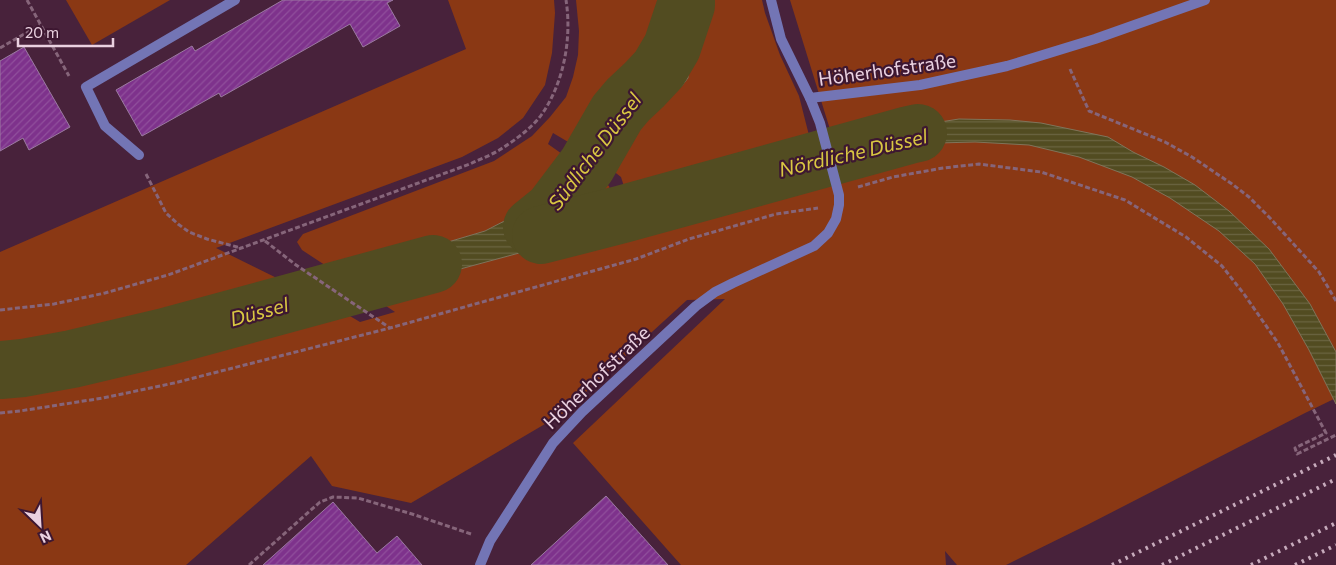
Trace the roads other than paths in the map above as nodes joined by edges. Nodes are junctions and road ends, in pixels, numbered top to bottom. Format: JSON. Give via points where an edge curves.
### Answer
{"nodes":[{"id":1,"x":235,"y":0,"type":"edge"},
{"id":2,"x":771,"y":0,"type":"edge"},
{"id":3,"x":1204,"y":0,"type":"edge"},
{"id":4,"x":810,"y":98,"type":"junction"},
{"id":5,"x":138,"y":155,"type":"road end"},
{"id":6,"x":480,"y":565,"type":"edge"}],
"edges":[{"from":1,"to":5,"type":"street","via":[[86,86],[105,126]]},
{"from":2,"to":4,"type":"street","via":[[781,39]]},
{"from":3,"to":4,"type":"street","name":"Höherhofstraße","via":[[1007,66],[920,85]]},
{"from":4,"to":6,"type":"street","name":"Höherhofstraße","via":[[820,123],[839,200],[836,219],[828,234],[814,246],[715,292],[582,412],[553,443],[490,541]]}]}
